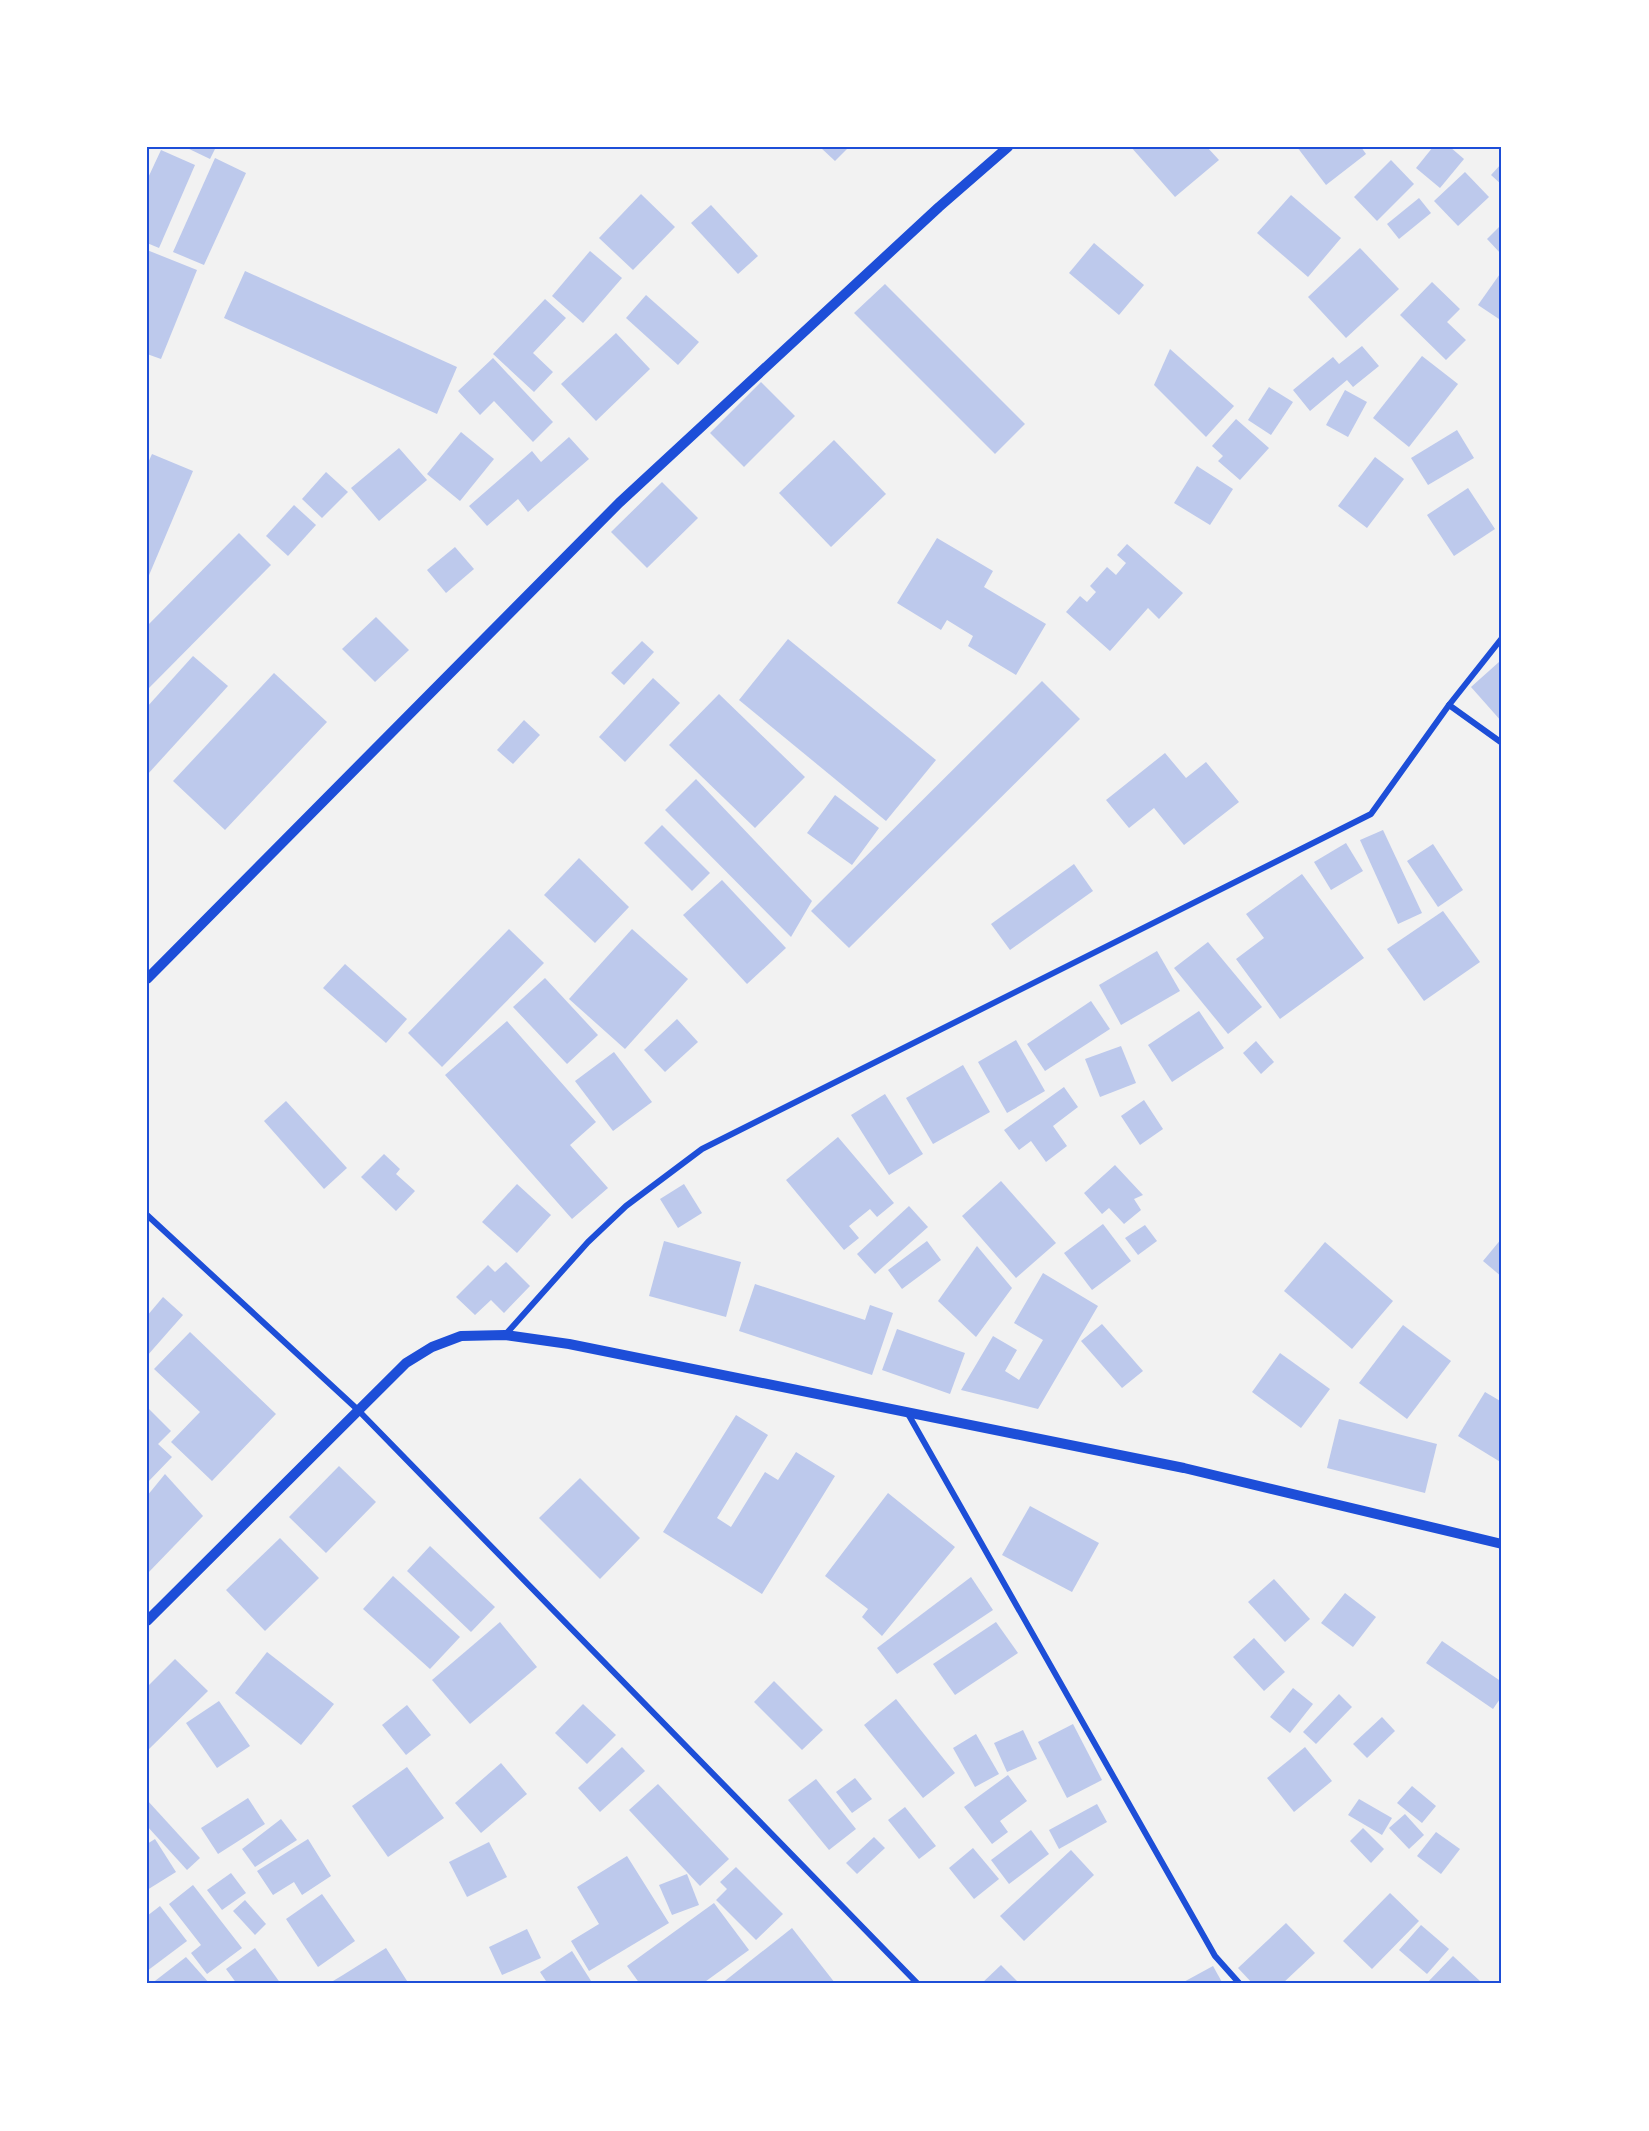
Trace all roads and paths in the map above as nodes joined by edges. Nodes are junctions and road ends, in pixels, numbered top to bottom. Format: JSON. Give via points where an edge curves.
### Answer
{"nodes":[{"id":1,"x":1008,"y":147,"type":"edge"},
{"id":2,"x":1502,"y":638,"type":"edge"},
{"id":3,"x":1449,"y":705,"type":"junction"},
{"id":4,"x":1502,"y":744,"type":"edge"},
{"id":5,"x":147,"y":979,"type":"edge"},
{"id":6,"x":147,"y":1215,"type":"edge"},
{"id":7,"x":505,"y":1335,"type":"junction"},
{"id":8,"x":357,"y":1409,"type":"junction"},
{"id":9,"x":905,"y":1410,"type":"junction"},
{"id":10,"x":1502,"y":1544,"type":"edge"},
{"id":11,"x":147,"y":1621,"type":"edge"},
{"id":12,"x":918,"y":1984,"type":"edge"},
{"id":13,"x":1240,"y":1984,"type":"edge"}],
"edges":[{"from":1,"to":5,"type":"street","via":[[619,503]]},
{"from":2,"to":3,"type":"street"},
{"from":3,"to":4,"type":"street"},
{"from":3,"to":7,"type":"street","via":[[1371,814],[702,1149],[626,1206],[588,1242]]},
{"from":6,"to":8,"type":"street"},
{"from":7,"to":8,"type":"street","via":[[461,1336],[432,1347],[406,1363]]},
{"from":7,"to":9,"type":"street"},
{"from":8,"to":11,"type":"street"},
{"from":8,"to":12,"type":"street"},
{"from":9,"to":10,"type":"street","via":[[1196,1470]]},
{"from":9,"to":13,"type":"street","via":[[1215,1956]]}]}
